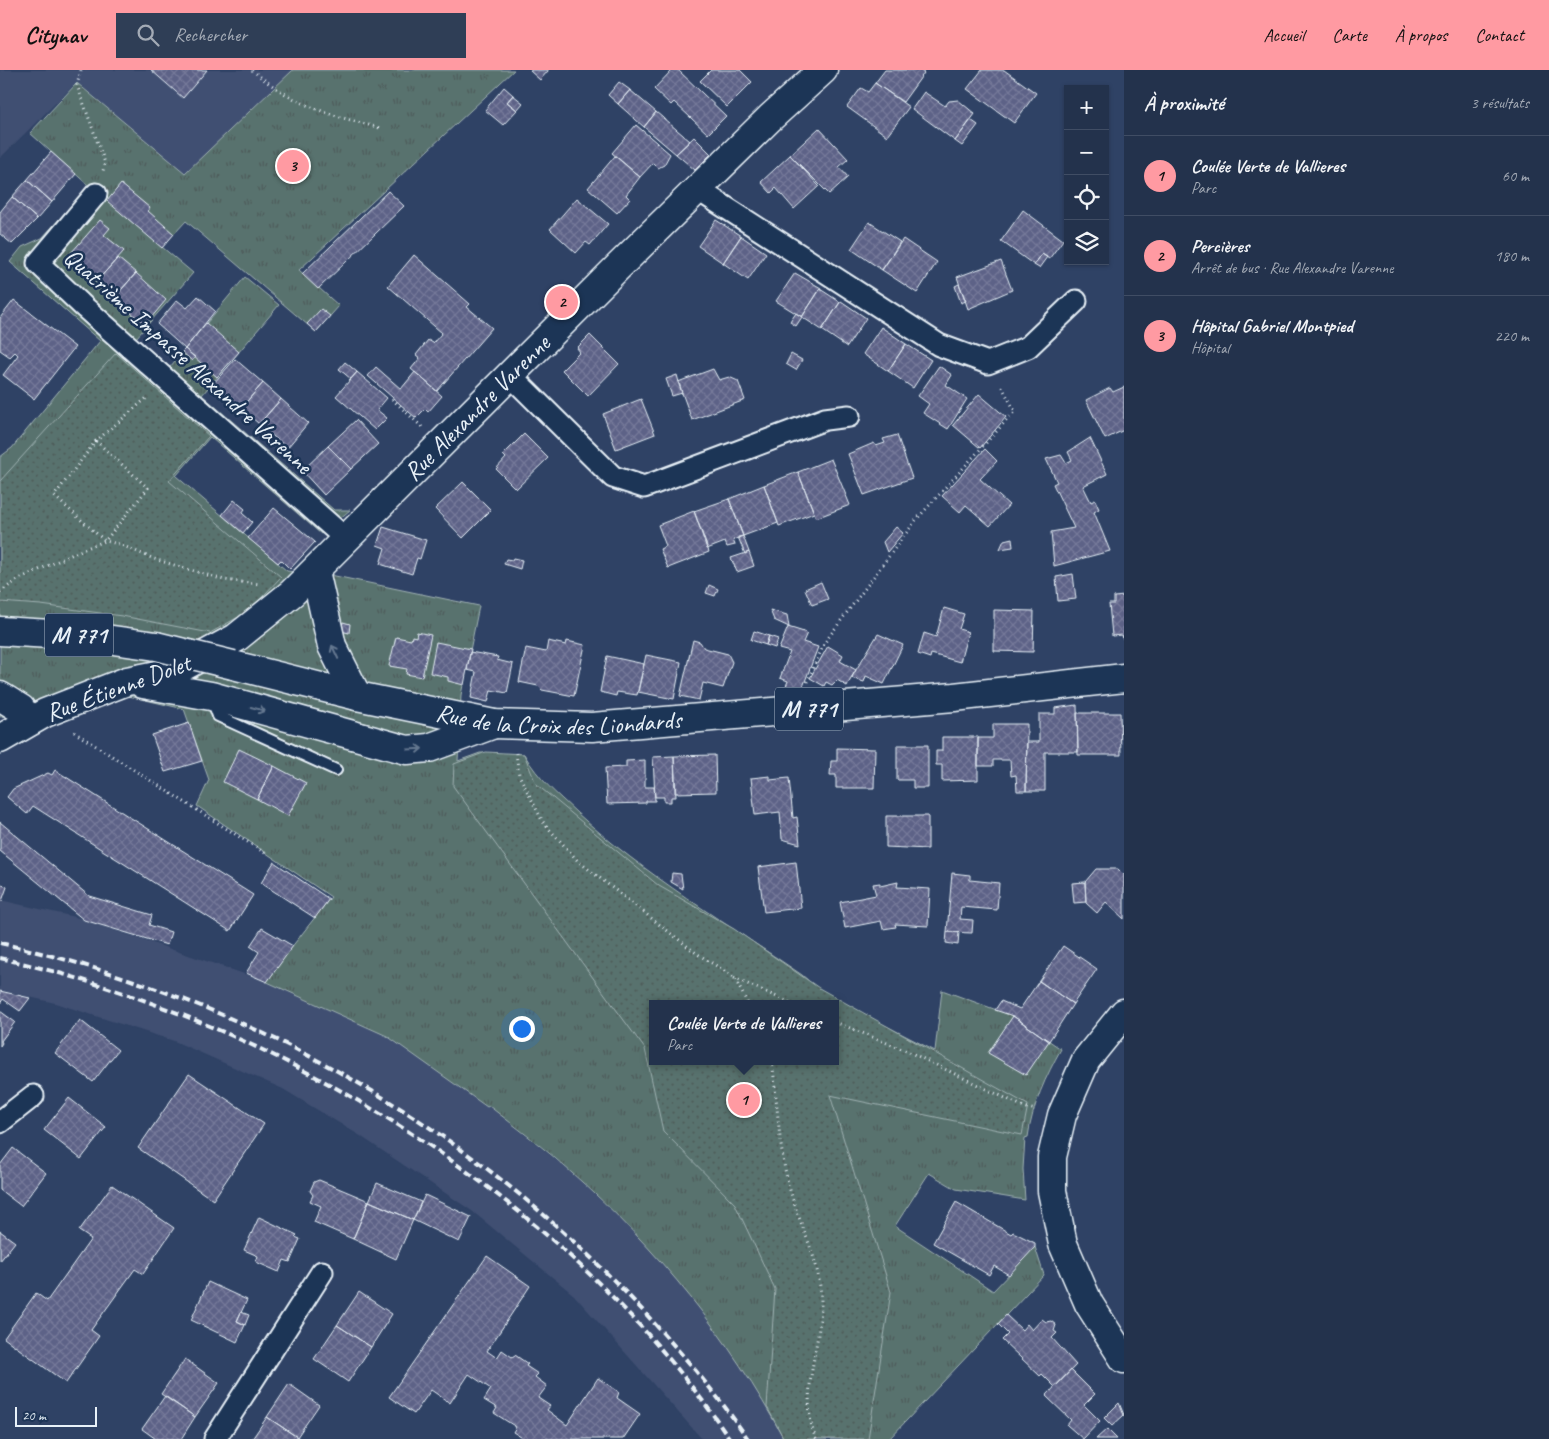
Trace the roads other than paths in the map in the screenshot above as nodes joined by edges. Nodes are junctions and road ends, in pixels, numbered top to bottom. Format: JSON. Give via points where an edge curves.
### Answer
{"nodes":[{"id":1,"x":822,"y":70,"type":"edge"},
{"id":2,"x":697,"y":189,"type":"junction"},
{"id":3,"x":96,"y":194,"type":"road end"},
{"id":4,"x":1076,"y":301,"type":"dead end"},
{"id":5,"x":510,"y":375,"type":"junction"},
{"id":6,"x":849,"y":416,"type":"dead end"},
{"id":7,"x":346,"y":539,"type":"junction"},
{"id":8,"x":316,"y":571,"type":"junction"},
{"id":9,"x":0,"y":631,"type":"edge"},
{"id":10,"x":236,"y":638,"type":"joint"},
{"id":11,"x":1124,"y":678,"type":"edge"},
{"id":12,"x":128,"y":681,"type":"junction"},
{"id":13,"x":0,"y":696,"type":"edge"},
{"id":14,"x":211,"y":696,"type":"junction"},
{"id":15,"x":357,"y":696,"type":"junction"},
{"id":16,"x":37,"y":717,"type":"junction"},
{"id":17,"x":503,"y":724,"type":"junction"},
{"id":18,"x":0,"y":739,"type":"edge"},
{"id":19,"x":336,"y":770,"type":"dead end"},
{"id":20,"x":1124,"y":1013,"type":"edge"},
{"id":21,"x":33,"y":1096,"type":"dead end"},
{"id":22,"x":0,"y":1122,"type":"edge"},
{"id":23,"x":322,"y":1272,"type":"dead end"},
{"id":24,"x":1124,"y":1359,"type":"edge"},
{"id":25,"x":215,"y":1439,"type":"edge"}],
"edges":[{"from":1,"to":2,"type":"main road","name":"Rue Alexandre Varenne"},
{"from":2,"to":4,"type":"street","via":[[939,345],[988,363],[1028,347]]},
{"from":2,"to":5,"type":"main road","name":"Rue Alexandre Varenne"},
{"from":3,"to":7,"type":"street","name":"Quatrième Impasse Alexandre Varenne","via":[[38,263]]},
{"from":5,"to":6,"type":"street","via":[[613,477],[644,487],[825,419]]},
{"from":5,"to":7,"type":"main road","name":"Rue Alexandre Varenne"},
{"from":7,"to":8,"type":"main road","name":"Rue Alexandre Varenne"},
{"from":8,"to":10,"type":"main road","name":"Rue Alexandre Varenne"},
{"from":15,"to":8,"type":"main road","one_way":true,"via":[[332,646]]},
{"from":9,"to":15,"type":"main road","name":"Rue de la Croix des Liondards","number":"M 771","bridge":true,"via":[[84,636],[156,646]]},
{"from":10,"to":12,"type":"main road","name":"Rue Étienne Dolet","via":[[173,672]]},
{"from":11,"to":17,"type":"main road","name":"Rue de la Croix des Liondards","number":"M 771","via":[[954,697],[592,727]]},
{"from":12,"to":14,"type":"main road"},
{"from":12,"to":16,"type":"main road","name":"Rue Étienne Dolet"},
{"from":13,"to":16,"type":"main road"},
{"from":14,"to":17,"type":"main road","one_way":true,"via":[[407,750],[429,748]]},
{"from":14,"to":19,"type":"lane","via":[[218,716]]},
{"from":15,"to":17,"type":"main road","name":"Rue de la Croix des Liondards","number":"M 771"},
{"from":16,"to":18,"type":"main road","name":"Rue Étienne Dolet"},
{"from":20,"to":24,"type":"main road","via":[[1086,1060],[1062,1115],[1052,1157],[1052,1191],[1063,1244],[1089,1304]]},
{"from":21,"to":22,"type":"street"},
{"from":23,"to":25,"type":"street"}]}
